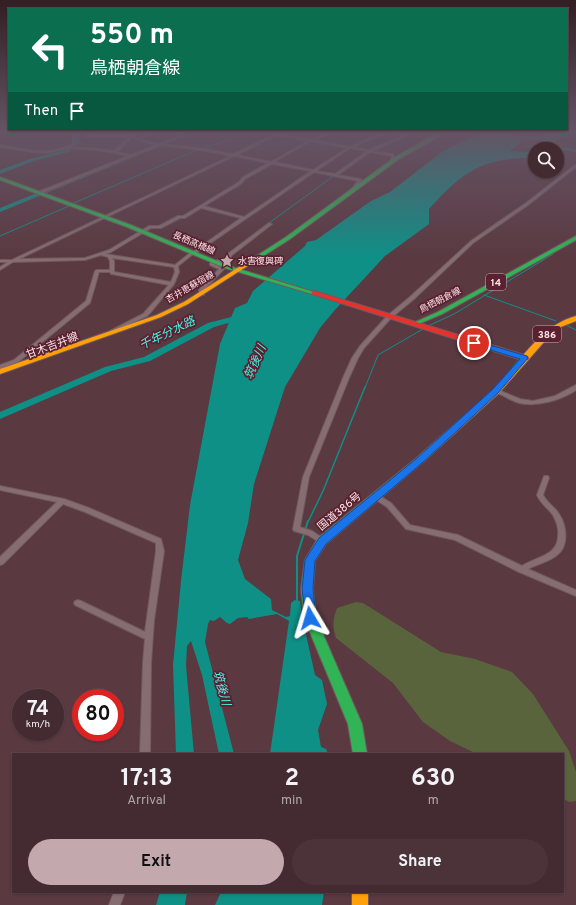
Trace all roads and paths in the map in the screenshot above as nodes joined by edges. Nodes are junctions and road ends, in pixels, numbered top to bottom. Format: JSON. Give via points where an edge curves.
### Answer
{"nodes":[{"id":1,"x":89,"y":173,"type":"edge"},
{"id":2,"x":90,"y":173,"type":"edge"},
{"id":3,"x":198,"y":173,"type":"edge"},
{"id":4,"x":253,"y":173,"type":"edge"},
{"id":5,"x":310,"y":173,"type":"edge"},
{"id":6,"x":326,"y":173,"type":"edge"},
{"id":7,"x":338,"y":173,"type":"edge"},
{"id":8,"x":377,"y":173,"type":"edge"},
{"id":9,"x":567,"y":173,"type":"edge"},
{"id":10,"x":336,"y":175,"type":"junction"},
{"id":11,"x":0,"y":178,"type":"edge"},
{"id":12,"x":41,"y":193,"type":"junction"},
{"id":13,"x":350,"y":193,"type":"junction"},
{"id":14,"x":202,"y":207,"type":"junction"},
{"id":15,"x":105,"y":217,"type":"junction"},
{"id":16,"x":244,"y":218,"type":"junction"},
{"id":17,"x":270,"y":224,"type":"dead end"},
{"id":18,"x":142,"y":232,"type":"junction"},
{"id":19,"x":576,"y":238,"type":"edge"},
{"id":20,"x":102,"y":254,"type":"junction"},
{"id":21,"x":109,"y":256,"type":"junction"},
{"id":22,"x":12,"y":260,"type":"junction"},
{"id":23,"x":0,"y":261,"type":"edge"},
{"id":24,"x":218,"y":261,"type":"dead end"},
{"id":25,"x":211,"y":264,"type":"dead end"},
{"id":26,"x":176,"y":266,"type":"junction"},
{"id":27,"x":0,"y":268,"type":"edge"},
{"id":28,"x":112,"y":271,"type":"junction"},
{"id":29,"x":238,"y":271,"type":"junction"},
{"id":30,"x":172,"y":284,"type":"junction"},
{"id":31,"x":202,"y":294,"type":"junction"},
{"id":32,"x":386,"y":316,"type":"junction"},
{"id":33,"x":576,"y":318,"type":"edge"},
{"id":34,"x":414,"y":324,"type":"junction"},
{"id":35,"x":111,"y":334,"type":"junction"},
{"id":36,"x":524,"y":358,"type":"junction"},
{"id":37,"x":0,"y":367,"type":"edge"},
{"id":38,"x":0,"y":372,"type":"edge"},
{"id":39,"x":0,"y":377,"type":"edge"},
{"id":40,"x":576,"y":387,"type":"edge"},
{"id":41,"x":496,"y":391,"type":"junction"},
{"id":42,"x":546,"y":478,"type":"dead end"},
{"id":43,"x":0,"y":488,"type":"edge"},
{"id":44,"x":375,"y":496,"type":"junction"},
{"id":45,"x":62,"y":501,"type":"junction"},
{"id":46,"x":322,"y":541,"type":"junction"},
{"id":47,"x":0,"y":562,"type":"edge"},
{"id":48,"x":522,"y":570,"type":"junction"},
{"id":49,"x":576,"y":593,"type":"edge"},
{"id":50,"x":78,"y":603,"type":"dead end"},
{"id":51,"x":148,"y":638,"type":"junction"},
{"id":52,"x":145,"y":753,"type":"edge"},
{"id":53,"x":360,"y":753,"type":"edge"},
{"id":54,"x":120,"y":893,"type":"edge"},
{"id":55,"x":360,"y":893,"type":"edge"},
{"id":56,"x":114,"y":905,"type":"edge"},
{"id":57,"x":360,"y":905,"type":"edge"}],
"edges":[{"from":1,"to":12,"type":"street"},
{"from":2,"to":12,"type":"street"},
{"from":3,"to":15,"type":"street"},
{"from":4,"to":14,"type":"street"},
{"from":5,"to":16,"type":"street"},
{"from":6,"to":10,"type":"street"},
{"from":7,"to":10,"type":"street"},
{"from":8,"to":13,"type":"main road"},
{"from":9,"to":32,"type":"street","via":[[472,242],[412,298]]},
{"from":10,"to":13,"type":"street","via":[[360,180]]},
{"from":11,"to":12,"type":"main road","name":"長栖高橋線"},
{"from":12,"to":15,"type":"main road","name":"長栖高橋線"},
{"from":13,"to":29,"type":"main road"},
{"from":14,"to":16,"type":"street"},
{"from":14,"to":18,"type":"street","via":[[160,227],[150,227]]},
{"from":15,"to":18,"type":"main road","name":"長栖高橋線"},
{"from":15,"to":22,"type":"street"},
{"from":16,"to":26,"type":"street"},
{"from":17,"to":24,"type":"street","via":[[230,254],[226,262]]},
{"from":18,"to":20,"type":"street"},
{"from":18,"to":29,"type":"main road","name":"長栖高橋線"},
{"from":19,"to":34,"type":"main road","name":"鳥栖朝倉線","number":"14","via":[[440,313]]},
{"from":20,"to":21,"type":"street"},
{"from":20,"to":22,"type":"street","via":[[85,259]]},
{"from":21,"to":26,"type":"street"},
{"from":21,"to":28,"type":"street"},
{"from":22,"to":23,"type":"street"},
{"from":22,"to":27,"type":"street"},
{"from":25,"to":31,"type":"street","via":[[222,269],[201,291]]},
{"from":26,"to":30,"type":"street","via":[[177,272]]},
{"from":28,"to":30,"type":"street"},
{"from":28,"to":37,"type":"street","via":[[97,271],[88,302],[16,361]]},
{"from":29,"to":31,"type":"main road","name":"吉井恵蘇宿線"},
{"from":29,"to":32,"type":"main road"},
{"from":30,"to":35,"type":"street","via":[[145,315]]},
{"from":31,"to":35,"type":"main road","name":"吉井恵蘇宿線","via":[[158,316]]},
{"from":32,"to":34,"type":"main road"},
{"from":32,"to":46,"type":"street","via":[[355,358],[331,413],[305,484],[296,529]]},
{"from":33,"to":36,"type":"main road","name":"国道386号","number":"386","via":[[556,327]]},
{"from":34,"to":36,"type":"main road","name":"鳥栖朝倉線"},
{"from":35,"to":38,"type":"main road","name":"吉井恵蘇宿線"},
{"from":35,"to":39,"type":"main road","name":"甘木吉井線"},
{"from":36,"to":41,"type":"main road","name":"国道386号","number":"386"},
{"from":40,"to":41,"type":"street","via":[[566,394],[527,403]]},
{"from":41,"to":44,"type":"main road","name":"国道386号","number":"386","via":[[419,461]]},
{"from":42,"to":48,"type":"street","via":[[541,499],[558,517],[562,527],[562,542],[554,554],[529,564]]},
{"from":43,"to":45,"type":"street"},
{"from":44,"to":46,"type":"main road","name":"国道386号","number":"386"},
{"from":44,"to":48,"type":"street","via":[[389,505],[408,526],[456,537]]},
{"from":45,"to":47,"type":"street"},
{"from":45,"to":51,"type":"street","via":[[159,541],[160,551]]},
{"from":46,"to":53,"type":"main road","name":"国道386号","number":"386","via":[[310,560],[307,589],[310,618],[355,724]]},
{"from":48,"to":49,"type":"street"},
{"from":50,"to":51,"type":"street"},
{"from":51,"to":52,"type":"street"},
{"from":54,"to":56,"type":"street"},
{"from":55,"to":57,"type":"main road"}]}
